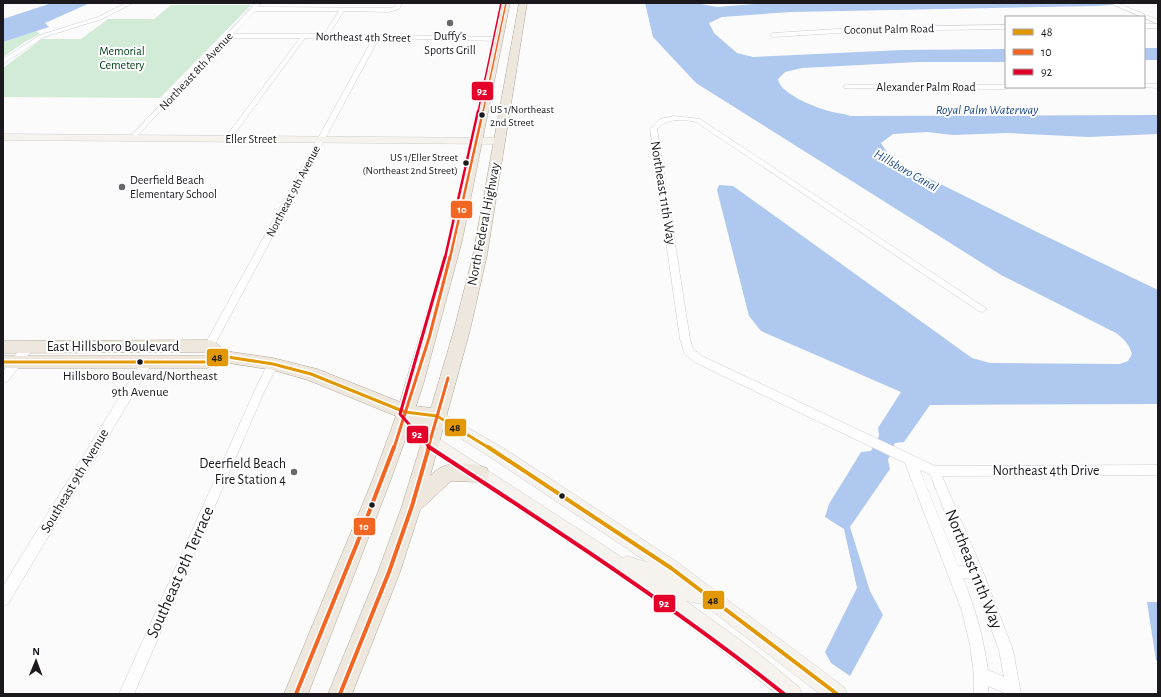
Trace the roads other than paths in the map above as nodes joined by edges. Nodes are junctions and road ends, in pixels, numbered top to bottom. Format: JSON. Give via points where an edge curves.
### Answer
{"nodes":[{"id":1,"x":130,"y":3,"type":"edge"},
{"id":2,"x":259,"y":3,"type":"edge"},
{"id":3,"x":521,"y":3,"type":"edge"},
{"id":4,"x":1113,"y":3,"type":"edge"},
{"id":5,"x":505,"y":5,"type":"edge"},
{"id":6,"x":398,"y":6,"type":"edge"},
{"id":7,"x":254,"y":9,"type":"junction"},
{"id":8,"x":342,"y":10,"type":"junction"},
{"id":9,"x":521,"y":16,"type":"junction"},
{"id":10,"x":1144,"y":16,"type":"edge"},
{"id":11,"x":1145,"y":16,"type":"edge"},
{"id":12,"x":1158,"y":22,"type":"edge"},
{"id":13,"x":1145,"y":26,"type":"edge"},
{"id":14,"x":1158,"y":26,"type":"edge"},
{"id":15,"x":1005,"y":27,"type":"edge"},
{"id":16,"x":229,"y":36,"type":"junction"},
{"id":17,"x":325,"y":36,"type":"junction"},
{"id":18,"x":377,"y":36,"type":"junction"},
{"id":19,"x":772,"y":36,"type":"dead end"},
{"id":20,"x":303,"y":37,"type":"junction"},
{"id":21,"x":498,"y":40,"type":"junction"},
{"id":22,"x":494,"y":56,"type":"junction"},
{"id":23,"x":3,"y":62,"type":"edge"},
{"id":24,"x":512,"y":66,"type":"junction"},
{"id":25,"x":1145,"y":86,"type":"edge"},
{"id":26,"x":1158,"y":86,"type":"edge"},
{"id":27,"x":846,"y":87,"type":"dead end"},
{"id":28,"x":1005,"y":87,"type":"edge"},
{"id":29,"x":3,"y":137,"type":"edge"},
{"id":30,"x":132,"y":138,"type":"junction"},
{"id":31,"x":228,"y":139,"type":"junction"},
{"id":32,"x":321,"y":139,"type":"junction"},
{"id":33,"x":476,"y":141,"type":"junction"},
{"id":34,"x":500,"y":141,"type":"junction"},
{"id":35,"x":982,"y":309,"type":"dead end"},
{"id":36,"x":3,"y":347,"type":"edge"},
{"id":37,"x":28,"y":347,"type":"junction"},
{"id":38,"x":215,"y":351,"type":"junction"},
{"id":39,"x":10,"y":362,"type":"edge"},
{"id":40,"x":147,"y":362,"type":"junction"},
{"id":41,"x":273,"y":364,"type":"junction"},
{"id":42,"x":3,"y":379,"type":"edge"},
{"id":43,"x":405,"y":412,"type":"junction"},
{"id":44,"x":437,"y":416,"type":"junction"},
{"id":45,"x":430,"y":442,"type":"junction"},
{"id":46,"x":910,"y":460,"type":"junction"},
{"id":47,"x":1158,"y":470,"type":"edge"},
{"id":48,"x":934,"y":471,"type":"junction"},
{"id":49,"x":480,"y":474,"type":"junction"},
{"id":50,"x":412,"y":506,"type":"junction"},
{"id":51,"x":608,"y":558,"type":"junction"},
{"id":52,"x":671,"y":568,"type":"junction"},
{"id":53,"x":953,"y":572,"type":"junction"},
{"id":54,"x":976,"y":572,"type":"junction"},
{"id":55,"x":654,"y":589,"type":"junction"},
{"id":56,"x":711,"y":598,"type":"junction"},
{"id":57,"x":3,"y":599,"type":"edge"},
{"id":58,"x":981,"y":675,"type":"junction"},
{"id":59,"x":1013,"y":692,"type":"edge"},
{"id":60,"x":126,"y":694,"type":"edge"},
{"id":61,"x":296,"y":694,"type":"edge"},
{"id":62,"x":340,"y":694,"type":"edge"},
{"id":63,"x":792,"y":694,"type":"edge"},
{"id":64,"x":837,"y":694,"type":"edge"},
{"id":65,"x":981,"y":694,"type":"edge"}],
"edges":[{"from":1,"to":23,"type":"street","via":[[100,18],[42,36]]},
{"from":2,"to":7,"type":"street","name":"Northeast 8th Avenue"},
{"from":3,"to":9,"type":"main road","name":"North Federal Highway"},
{"from":4,"to":10,"type":"street"},
{"from":5,"to":9,"type":"main road"},
{"from":5,"to":21,"type":"main road","name":"North Federal Highway"},
{"from":6,"to":8,"type":"street","via":[[389,10]]},
{"from":7,"to":8,"type":"street"},
{"from":7,"to":16,"type":"street","name":"Northeast 8th Avenue"},
{"from":8,"to":17,"type":"street"},
{"from":9,"to":24,"type":"main road","name":"North Federal Highway"},
{"from":11,"to":12,"type":"street"},
{"from":13,"to":14,"type":"street"},
{"from":15,"to":19,"type":"street","name":"Coconut Palm Road","via":[[870,29]]},
{"from":16,"to":20,"type":"street","name":"Northeast 4th Street"},
{"from":16,"to":30,"type":"street","name":"Northeast 8th Avenue"},
{"from":17,"to":18,"type":"street","name":"Northeast 4th Street"},
{"from":17,"to":20,"type":"street","name":"Northeast 4th Street"},
{"from":18,"to":21,"type":"street","name":"Northeast 4th Street"},
{"from":18,"to":32,"type":"street","name":"Northeast 9th Avenue"},
{"from":20,"to":31,"type":"street"},
{"from":21,"to":22,"type":"main road","name":"North Federal Highway"},
{"from":22,"to":24,"type":"main road","via":[[501,64]]},
{"from":22,"to":33,"type":"main road","name":"North Federal Highway"},
{"from":24,"to":34,"type":"main road","name":"North Federal Highway"},
{"from":25,"to":26,"type":"street"},
{"from":27,"to":28,"type":"street","name":"Alexander Palm Road"},
{"from":29,"to":30,"type":"main road","name":"Eller Street"},
{"from":30,"to":31,"type":"main road","name":"Eller Street"},
{"from":31,"to":32,"type":"main road","name":"Eller Street"},
{"from":32,"to":33,"type":"main road","name":"Eller Street"},
{"from":32,"to":38,"type":"street","name":"Northeast 9th Avenue"},
{"from":33,"to":34,"type":"main road","name":"Eller Street"},
{"from":33,"to":43,"type":"main road","name":"North Federal Highway","via":[[452,254]]},
{"from":34,"to":44,"type":"main road","name":"North Federal Highway","via":[[478,262],[462,330]]},
{"from":35,"to":46,"type":"street","name":"Northeast 11th Way","via":[[698,120],[679,117],[659,122],[653,129],[685,339],[689,351],[698,359]]},
{"from":36,"to":37,"type":"main road","name":"East Hillsboro Boulevard"},
{"from":37,"to":38,"type":"main road","name":"East Hillsboro Boulevard"},
{"from":37,"to":39,"type":"street"},
{"from":38,"to":40,"type":"main road","name":"East Hillsboro Boulevard","via":[[207,362]]},
{"from":38,"to":41,"type":"main road","name":"East Hillsboro Boulevard"},
{"from":39,"to":40,"type":"main road","name":"East Hillsboro Boulevard"},
{"from":39,"to":42,"type":"street"},
{"from":40,"to":57,"type":"street","name":"Southeast 9th Avenue"},
{"from":41,"to":43,"type":"main road","name":"East Hillsboro Boulevard","via":[[346,386]]},
{"from":41,"to":60,"type":"street","name":"Southeast 9th Terrace"},
{"from":43,"to":44,"type":"main road","name":"East Hillsboro Boulevard"},
{"from":43,"to":45,"type":"main road","name":"East Hillsboro Boulevard"},
{"from":43,"to":61,"type":"main road","name":"North Federal Highway","via":[[376,493]]},
{"from":44,"to":45,"type":"main road","name":"North Federal Highway"},
{"from":44,"to":52,"type":"main road","name":"East Hillsboro Boulevard"},
{"from":45,"to":49,"type":"main road","name":"East Hillsboro Boulevard"},
{"from":45,"to":50,"type":"main road","name":"North Federal Highway"},
{"from":46,"to":48,"type":"street","name":"Northeast 11th Way"},
{"from":46,"to":53,"type":"street","name":"Northeast 11th Way"},
{"from":47,"to":48,"type":"street","name":"Northeast 4th Drive"},
{"from":48,"to":54,"type":"street","name":"Northeast 11th Way"},
{"from":49,"to":50,"type":"main road","via":[[445,474]]},
{"from":49,"to":51,"type":"main road","name":"East Hillsboro Boulevard"},
{"from":50,"to":62,"type":"main road","name":"North Federal Highway","via":[[389,572]]},
{"from":51,"to":52,"type":"main road","via":[[642,571],[664,572]]},
{"from":51,"to":55,"type":"main road","name":"East Hillsboro Boulevard"},
{"from":52,"to":56,"type":"main road","name":"East Hillsboro Boulevard"},
{"from":53,"to":54,"type":"street"},
{"from":53,"to":58,"type":"street","name":"Northeast 11th Way","via":[[969,611]]},
{"from":54,"to":59,"type":"street","name":"Northeast 11th Way","via":[[1006,650]]},
{"from":55,"to":56,"type":"main road","via":[[669,587]]},
{"from":55,"to":63,"type":"main road","name":"East Hillsboro Boulevard","via":[[751,660]]},
{"from":56,"to":64,"type":"main road","name":"East Hillsboro Boulevard"},
{"from":58,"to":59,"type":"street"},
{"from":58,"to":65,"type":"street","name":"Northeast 11th Way"}]}
